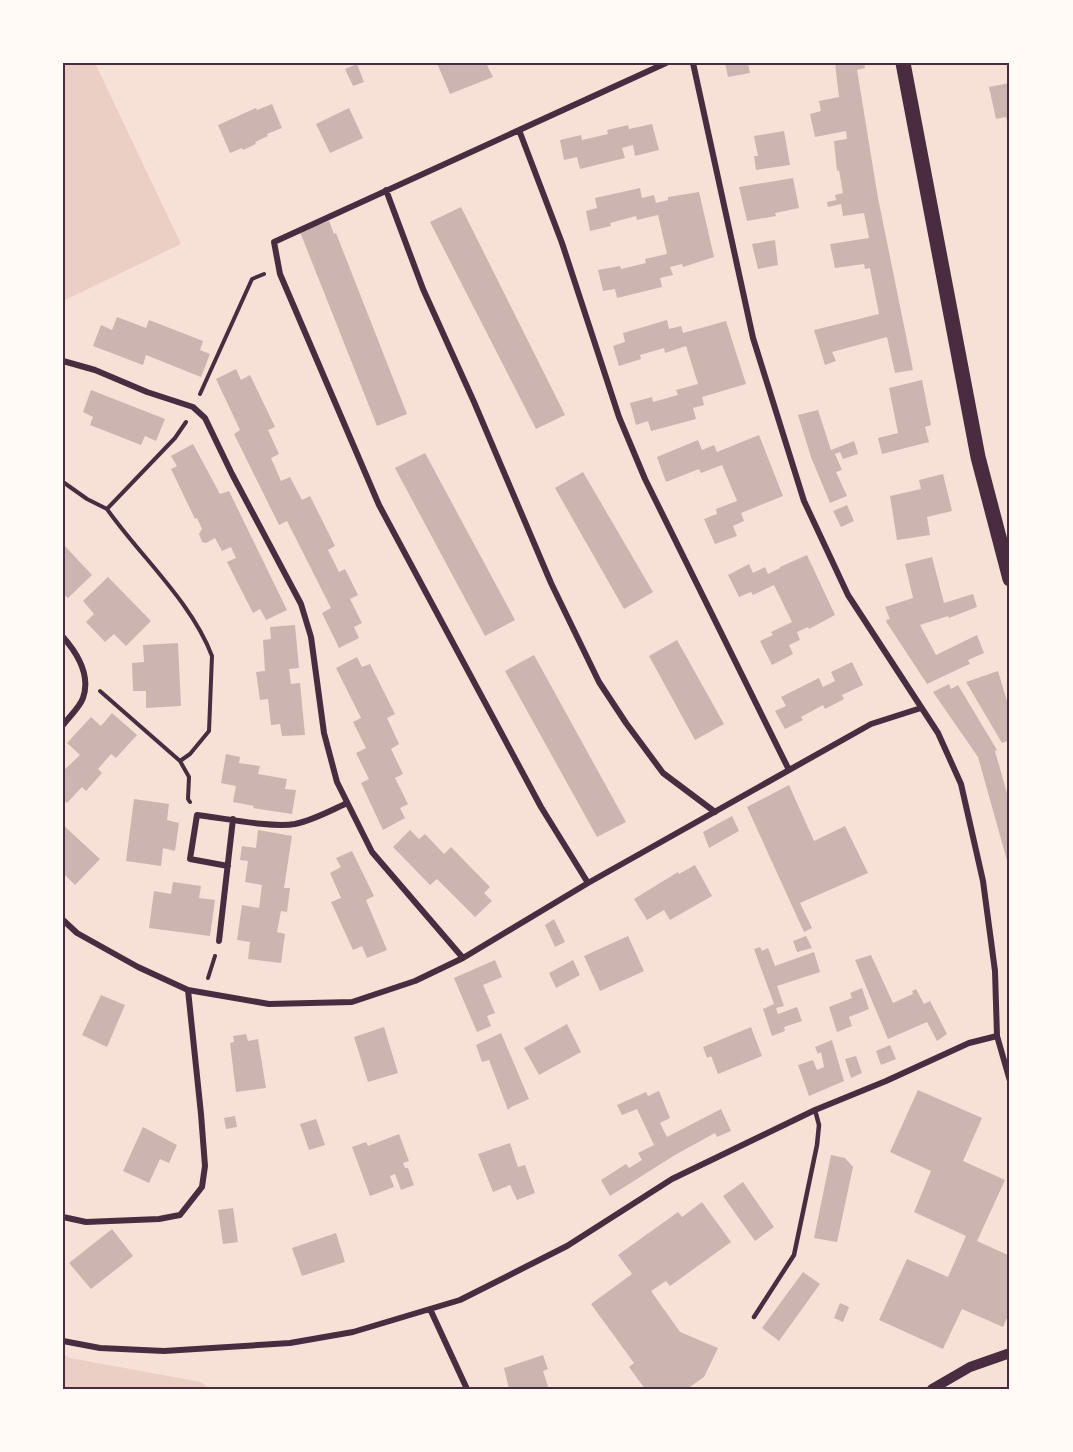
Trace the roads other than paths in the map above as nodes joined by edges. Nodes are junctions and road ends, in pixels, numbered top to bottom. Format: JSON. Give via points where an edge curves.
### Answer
{"nodes":[{"id":1,"x":666,"y":63,"type":"edge"},
{"id":2,"x":693,"y":63,"type":"edge"},
{"id":3,"x":903,"y":63,"type":"edge"},
{"id":4,"x":519,"y":130,"type":"junction"},
{"id":5,"x":386,"y":190,"type":"junction"},
{"id":6,"x":63,"y":360,"type":"edge"},
{"id":7,"x":1010,"y":579,"type":"edge"},
{"id":8,"x":63,"y":637,"type":"edge"},
{"id":9,"x":921,"y":708,"type":"junction"},
{"id":10,"x":63,"y":725,"type":"edge"},
{"id":11,"x":789,"y":770,"type":"junction"},
{"id":12,"x":347,"y":803,"type":"junction"},
{"id":13,"x":715,"y":812,"type":"junction"},
{"id":14,"x":232,"y":819,"type":"junction"},
{"id":15,"x":228,"y":866,"type":"junction"},
{"id":16,"x":588,"y":883,"type":"junction"},
{"id":17,"x":63,"y":920,"type":"edge"},
{"id":18,"x":219,"y":941,"type":"road end"},
{"id":19,"x":463,"y":958,"type":"junction"},
{"id":20,"x":188,"y":990,"type":"junction"},
{"id":21,"x":997,"y":1036,"type":"junction"},
{"id":22,"x":1010,"y":1081,"type":"edge"},
{"id":23,"x":815,"y":1110,"type":"junction"},
{"id":24,"x":63,"y":1217,"type":"edge"},
{"id":25,"x":430,"y":1309,"type":"junction"},
{"id":26,"x":754,"y":1317,"type":"dead end"},
{"id":27,"x":63,"y":1341,"type":"edge"},
{"id":28,"x":1010,"y":1353,"type":"edge"},
{"id":29,"x":467,"y":1389,"type":"edge"},
{"id":30,"x":932,"y":1389,"type":"edge"}],
"edges":[{"from":1,"to":4,"type":"street"},
{"from":2,"to":9,"type":"street","via":[[753,338],[804,501],[848,595]]},
{"from":3,"to":7,"type":"main road","via":[[978,457]]},
{"from":4,"to":5,"type":"street"},
{"from":4,"to":11,"type":"street","via":[[562,243],[619,417],[645,479]]},
{"from":5,"to":13,"type":"street","via":[[423,289],[551,583],[599,682],[663,773]]},
{"from":5,"to":16,"type":"street","via":[[274,242],[280,274],[379,505],[541,807]]},
{"from":6,"to":12,"type":"street","via":[[193,407],[206,418],[301,604],[311,637],[324,733]]},
{"from":8,"to":10,"type":"street","via":[[80,659],[86,680],[83,699]]},
{"from":9,"to":11,"type":"street","via":[[871,724]]},
{"from":9,"to":21,"type":"street","via":[[938,732],[961,784],[983,881],[995,971]]},
{"from":11,"to":13,"type":"street"},
{"from":12,"to":14,"type":"street","via":[[294,824]]},
{"from":12,"to":19,"type":"street","via":[[372,852]]},
{"from":13,"to":16,"type":"street"},
{"from":14,"to":15,"type":"street"},
{"from":14,"to":15,"type":"street","via":[[197,815],[190,859]]},
{"from":15,"to":18,"type":"street"},
{"from":16,"to":19,"type":"street"},
{"from":17,"to":20,"type":"street","via":[[87,939]]},
{"from":19,"to":20,"type":"street","via":[[415,981],[352,1002],[269,1004]]},
{"from":20,"to":24,"type":"street","via":[[205,1166],[202,1186],[180,1215],[86,1222]]},
{"from":21,"to":22,"type":"street"},
{"from":21,"to":23,"type":"street","via":[[969,1043]]},
{"from":23,"to":25,"type":"street","via":[[672,1179],[567,1246],[460,1300]]},
{"from":23,"to":26,"type":"lane","via":[[819,1125],[817,1145],[794,1255]]},
{"from":25,"to":27,"type":"street","via":[[352,1332],[290,1343],[164,1351],[100,1348]]},
{"from":25,"to":29,"type":"street"},
{"from":28,"to":30,"type":"street","via":[[970,1367]]}]}
